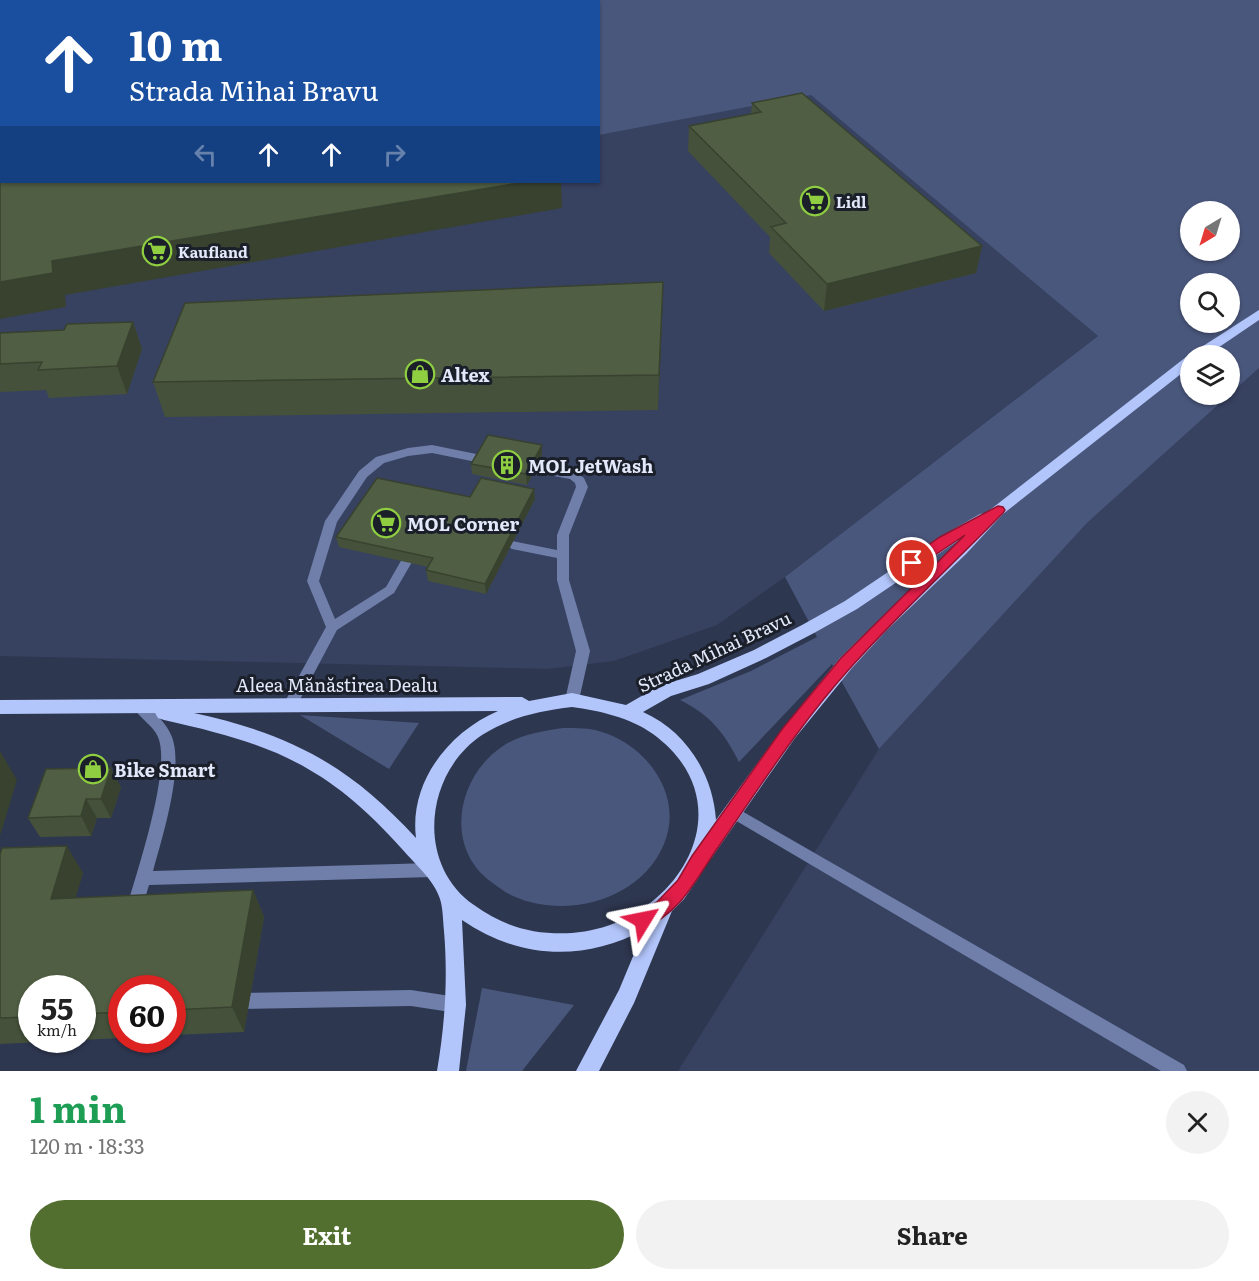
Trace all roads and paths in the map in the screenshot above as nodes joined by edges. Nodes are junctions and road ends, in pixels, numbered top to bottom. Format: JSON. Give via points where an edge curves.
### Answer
{"nodes":[{"id":1,"x":1259,"y":314,"type":"edge"},
{"id":2,"x":1213,"y":345,"type":"edge"},
{"id":3,"x":1180,"y":369,"type":"edge"},
{"id":4,"x":998,"y":510,"type":"junction"},
{"id":5,"x":512,"y":544,"type":"edge"},
{"id":6,"x":563,"y":555,"type":"junction"},
{"id":7,"x":406,"y":562,"type":"edge"},
{"id":8,"x":332,"y":627,"type":"junction"},
{"id":9,"x":572,"y":700,"type":"junction"},
{"id":10,"x":290,"y":705,"type":"junction"},
{"id":11,"x":534,"y":705,"type":"junction"},
{"id":12,"x":0,"y":707,"type":"edge"},
{"id":13,"x":141,"y":708,"type":"junction"},
{"id":14,"x":629,"y":712,"type":"junction"},
{"id":15,"x":733,"y":812,"type":"junction"},
{"id":16,"x":698,"y":861,"type":"junction"},
{"id":17,"x":432,"y":870,"type":"junction"},
{"id":18,"x":143,"y":878,"type":"junction"},
{"id":19,"x":450,"y":898,"type":"junction"},
{"id":20,"x":663,"y":908,"type":"junction"},
{"id":21,"x":130,"y":924,"type":"edge"},
{"id":22,"x":217,"y":1001,"type":"edge"},
{"id":23,"x":457,"y":1005,"type":"junction"},
{"id":24,"x":448,"y":1071,"type":"edge"},
{"id":25,"x":587,"y":1071,"type":"edge"},
{"id":26,"x":1178,"y":1071,"type":"edge"}],
"edges":[{"from":1,"to":2,"type":"main road"},
{"from":3,"to":4,"type":"main road","name":"Strada Mihai Bravu"},
{"from":4,"to":14,"type":"main road","name":"Strada Mihai Bravu","via":[[808,629],[703,679],[665,691]]},
{"from":4,"to":15,"type":"main road","name":"Strada Mihai Bravu","via":[[846,663],[789,732]]},
{"from":5,"to":6,"type":"lane"},
{"from":6,"to":8,"type":"lane","via":[[563,536],[582,487],[573,476],[432,450],[380,460],[363,474],[331,521],[313,581]]},
{"from":6,"to":9,"type":"lane","via":[[562,580],[583,651]]},
{"from":7,"to":8,"type":"lane","via":[[390,590]]},
{"from":8,"to":10,"type":"lane"},
{"from":9,"to":11,"type":"main road"},
{"from":9,"to":14,"type":"main road"},
{"from":10,"to":11,"type":"main road","name":"Aleea Mănăstirea Dealu"},
{"from":10,"to":13,"type":"main road","name":"Aleea Mănăstirea Dealu"},
{"from":11,"to":17,"type":"main road","via":[[498,717],[466,738],[441,766],[426,799],[423,835]]},
{"from":12,"to":13,"type":"main road","name":"Aleea Mănăstirea Dealu"},
{"from":13,"to":17,"type":"main road","name":"Aleea Mănăstirea Dealu","via":[[233,729],[314,760],[378,809]]},
{"from":13,"to":18,"type":"lane","via":[[166,739],[168,764]]},
{"from":14,"to":16,"type":"main road","via":[[662,730],[687,756],[703,789],[707,824]]},
{"from":15,"to":16,"type":"main road","name":"Strada Mihai Bravu"},
{"from":15,"to":26,"type":"lane"},
{"from":16,"to":20,"type":"main road","via":[[684,886]]},
{"from":17,"to":18,"type":"lane"},
{"from":17,"to":19,"type":"main road"},
{"from":18,"to":21,"type":"lane"},
{"from":19,"to":20,"type":"main road","via":[[484,925],[528,941],[577,943],[623,932]]},
{"from":19,"to":23,"type":"main road"},
{"from":20,"to":25,"type":"main road","via":[[627,996]]},
{"from":22,"to":23,"type":"lane","via":[[411,998]]},
{"from":23,"to":24,"type":"main road"}]}
